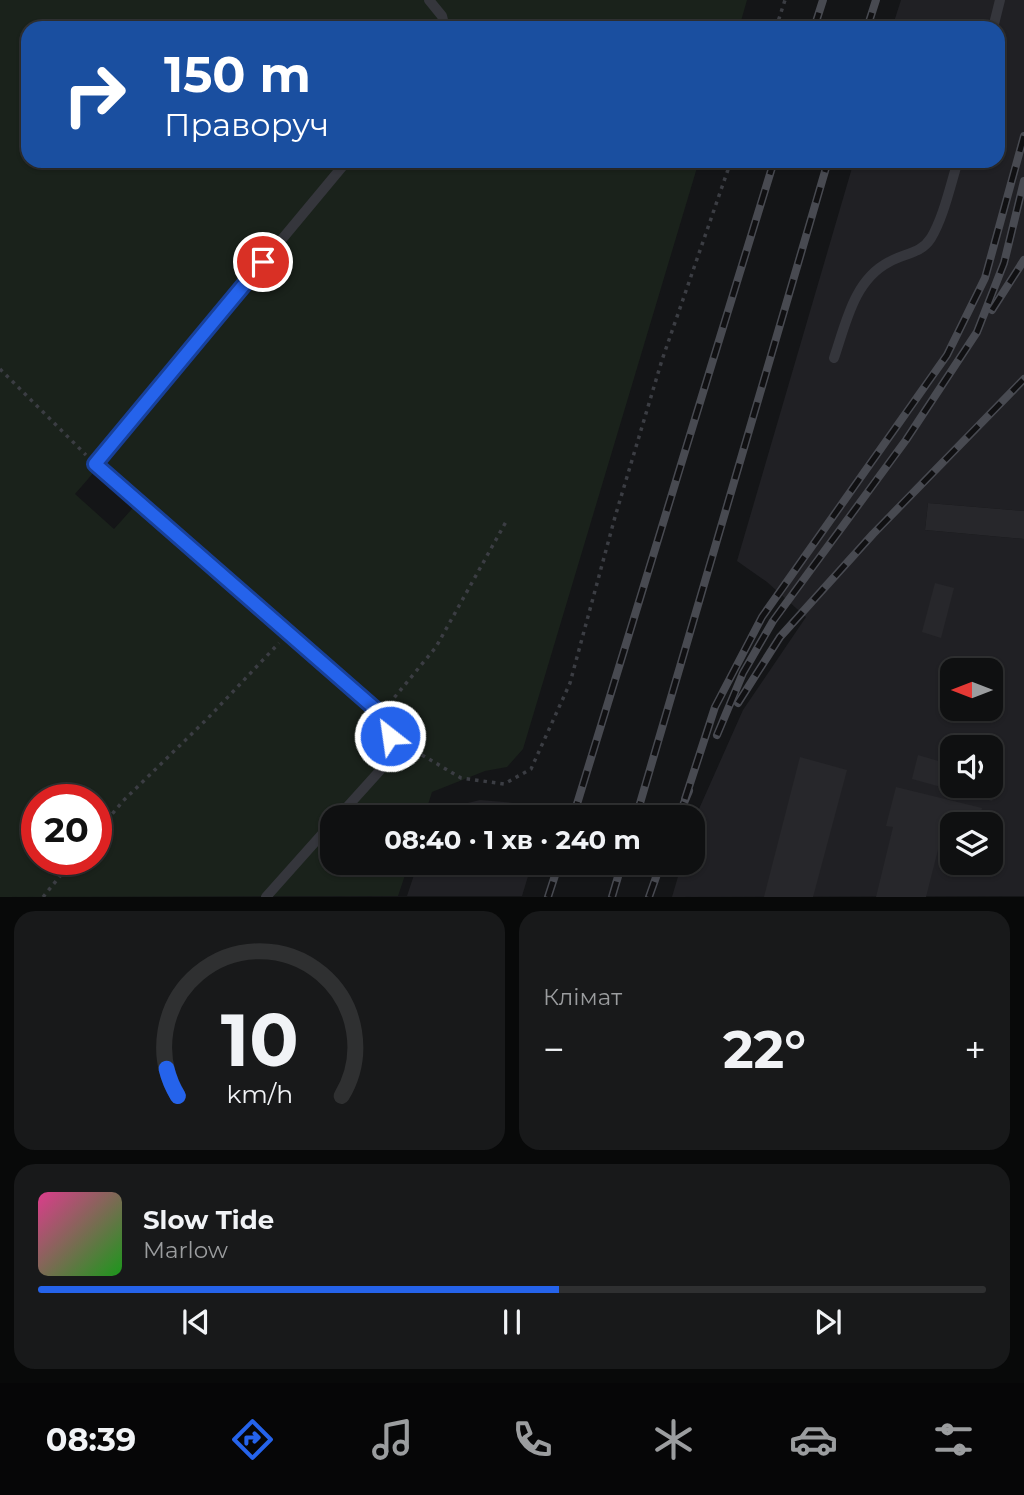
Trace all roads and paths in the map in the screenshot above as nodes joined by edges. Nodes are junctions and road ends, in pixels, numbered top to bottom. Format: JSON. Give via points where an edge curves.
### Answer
{"nodes":[{"id":1,"x":429,"y":0,"type":"edge"},
{"id":2,"x":785,"y":0,"type":"edge"},
{"id":3,"x":1000,"y":0,"type":"edge"},
{"id":4,"x":443,"y":21,"type":"edge"},
{"id":5,"x":778,"y":21,"type":"edge"},
{"id":6,"x":995,"y":21,"type":"edge"},
{"id":7,"x":341,"y":168,"type":"edge"},
{"id":8,"x":729,"y":168,"type":"edge"},
{"id":9,"x":956,"y":168,"type":"edge"},
{"id":10,"x":834,"y":358,"type":"dead end"},
{"id":11,"x":0,"y":369,"type":"edge"},
{"id":12,"x":95,"y":464,"type":"junction"},
{"id":13,"x":507,"y":520,"type":"dead end"},
{"id":14,"x":289,"y":632,"type":"junction"},
{"id":15,"x":381,"y":714,"type":"junction"},
{"id":16,"x":390,"y":736,"type":"junction"},
{"id":17,"x":349,"y":805,"type":"edge"},
{"id":18,"x":112,"y":814,"type":"edge"},
{"id":19,"x":320,"y":836,"type":"edge"},
{"id":20,"x":61,"y":875,"type":"edge"},
{"id":21,"x":43,"y":897,"type":"edge"},
{"id":22,"x":266,"y":897,"type":"edge"}],
"edges":[{"from":1,"to":4,"type":"lane"},
{"from":2,"to":5,"type":"path"},
{"from":3,"to":6,"type":"lane"},
{"from":7,"to":12,"type":"lane"},
{"from":8,"to":16,"type":"path","via":[[662,360],[570,683],[531,769],[503,784],[461,778]]},
{"from":9,"to":10,"type":"lane","via":[[930,240],[869,277],[858,293]]},
{"from":11,"to":12,"type":"path"},
{"from":12,"to":14,"type":"lane"},
{"from":13,"to":15,"type":"path","via":[[436,647]]},
{"from":14,"to":15,"type":"lane"},
{"from":14,"to":18,"type":"path"},
{"from":15,"to":16,"type":"lane"},
{"from":16,"to":17,"type":"lane","via":[[384,766]]},
{"from":19,"to":22,"type":"lane"},
{"from":20,"to":21,"type":"path"}]}
